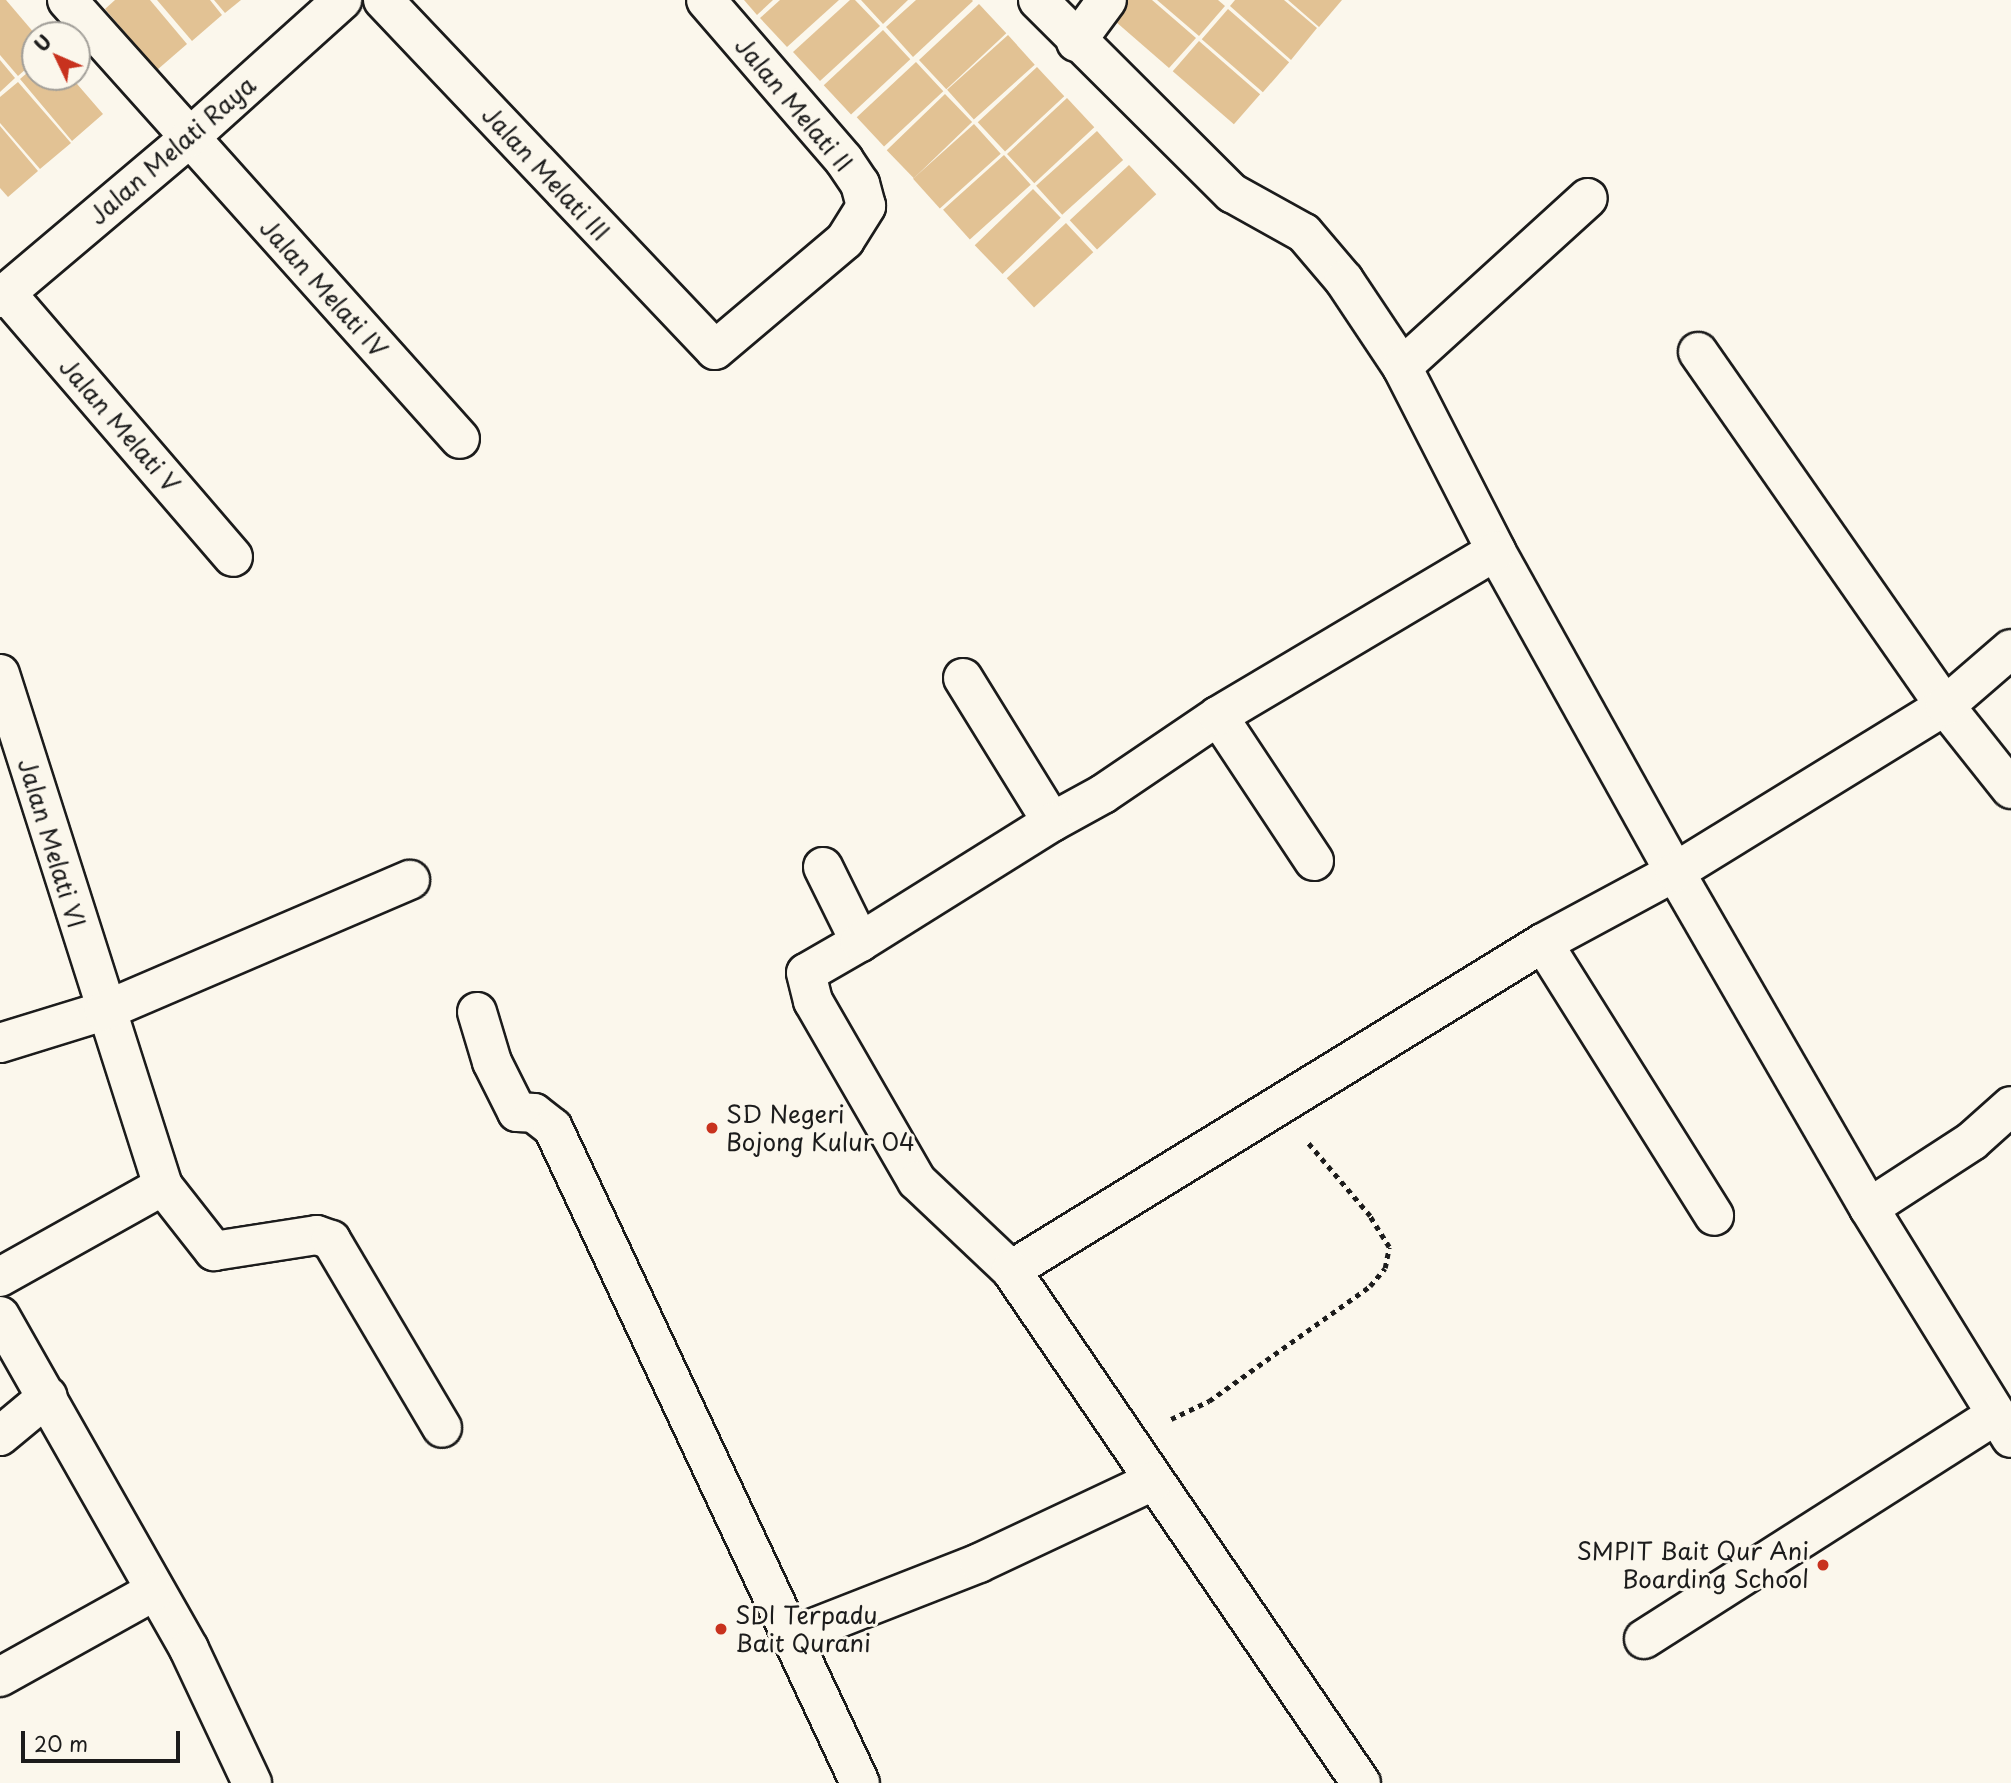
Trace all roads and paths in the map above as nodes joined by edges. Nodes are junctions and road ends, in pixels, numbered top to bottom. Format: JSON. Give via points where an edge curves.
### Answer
{"nodes":[{"id":1,"x":67,"y":0,"type":"edge"},
{"id":2,"x":342,"y":0,"type":"edge"},
{"id":3,"x":383,"y":0,"type":"edge"},
{"id":4,"x":706,"y":0,"type":"edge"},
{"id":5,"x":1038,"y":0,"type":"edge"},
{"id":6,"x":1107,"y":0,"type":"edge"},
{"id":7,"x":1076,"y":41,"type":"junction"},
{"id":8,"x":189,"y":138,"type":"junction"},
{"id":9,"x":1588,"y":198,"type":"dead end"},
{"id":10,"x":3,"y":296,"type":"edge"},
{"id":11,"x":709,"y":347,"type":"joint"},
{"id":12,"x":1698,"y":352,"type":"dead end"},
{"id":13,"x":1402,"y":367,"type":"junction"},
{"id":14,"x":460,"y":439,"type":"dead end"},
{"id":15,"x":1496,"y":551,"type":"junction"},
{"id":16,"x":233,"y":557,"type":"dead end"},
{"id":17,"x":2011,"y":649,"type":"edge"},
{"id":18,"x":0,"y":674,"type":"edge"},
{"id":19,"x":963,"y":678,"type":"dead end"},
{"id":20,"x":1945,"y":706,"type":"junction"},
{"id":21,"x":1218,"y":716,"type":"junction"},
{"id":22,"x":2011,"y":789,"type":"edge"},
{"id":23,"x":1052,"y":822,"type":"junction"},
{"id":24,"x":1314,"y":861,"type":"dead end"},
{"id":25,"x":823,"y":867,"type":"dead end"},
{"id":26,"x":1675,"y":872,"type":"junction"},
{"id":27,"x":410,"y":880,"type":"dead end"},
{"id":28,"x":860,"y":942,"type":"junction"},
{"id":29,"x":1543,"y":943,"type":"junction"},
{"id":30,"x":104,"y":1011,"type":"junction"},
{"id":31,"x":477,"y":1012,"type":"dead end"},
{"id":32,"x":0,"y":1043,"type":"edge"},
{"id":33,"x":2011,"y":1106,"type":"edge"},
{"id":34,"x":1278,"y":1110,"type":"junction"},
{"id":35,"x":163,"y":1186,"type":"junction"},
{"id":36,"x":1869,"y":1208,"type":"junction"},
{"id":37,"x":1714,"y":1216,"type":"dead end"},
{"id":38,"x":1011,"y":1270,"type":"junction"},
{"id":39,"x":0,"y":1277,"type":"edge"},
{"id":40,"x":0,"y":1316,"type":"edge"},
{"id":41,"x":48,"y":1396,"type":"junction"},
{"id":42,"x":2003,"y":1427,"type":"edge"},
{"id":43,"x":442,"y":1428,"type":"dead end"},
{"id":44,"x":0,"y":1436,"type":"edge"},
{"id":45,"x":1129,"y":1440,"type":"junction"},
{"id":46,"x":1153,"y":1481,"type":"junction"},
{"id":47,"x":153,"y":1592,"type":"junction"},
{"id":48,"x":793,"y":1636,"type":"junction"},
{"id":49,"x":1644,"y":1639,"type":"dead end"},
{"id":50,"x":0,"y":1677,"type":"edge"},
{"id":51,"x":252,"y":1783,"type":"edge"},
{"id":52,"x":860,"y":1783,"type":"edge"},
{"id":53,"x":1361,"y":1783,"type":"edge"}],
"edges":[{"from":1,"to":8,"type":"street","name":"Jalan Melati IV"},
{"from":2,"to":8,"type":"street","name":"Jalan Melati Raya"},
{"from":3,"to":11,"type":"street","name":"Jalan Melati III"},
{"from":4,"to":11,"type":"street","name":"Jalan Melati II","via":[[844,160],[860,184],[866,206],[845,240],[720,348]]},
{"from":5,"to":7,"type":"street"},
{"from":6,"to":7,"type":"street"},
{"from":7,"to":13,"type":"street","via":[[1232,193],[1304,233],[1344,280]]},
{"from":8,"to":10,"type":"street","name":"Jalan Melati Raya"},
{"from":8,"to":14,"type":"street","name":"Jalan Melati IV"},
{"from":9,"to":13,"type":"street"},
{"from":10,"to":16,"type":"street","name":"Jalan Melati V"},
{"from":12,"to":20,"type":"street"},
{"from":13,"to":15,"type":"street"},
{"from":15,"to":21,"type":"street"},
{"from":15,"to":26,"type":"street"},
{"from":17,"to":20,"type":"street"},
{"from":18,"to":30,"type":"street","name":"Jalan Melati VI"},
{"from":19,"to":23,"type":"street"},
{"from":20,"to":22,"type":"street"},
{"from":20,"to":26,"type":"street"},
{"from":21,"to":23,"type":"street","via":[[1103,794]]},
{"from":21,"to":24,"type":"street"},
{"from":23,"to":28,"type":"street"},
{"from":25,"to":28,"type":"street"},
{"from":26,"to":29,"type":"street"},
{"from":26,"to":36,"type":"street"},
{"from":27,"to":30,"type":"street"},
{"from":28,"to":38,"type":"street","via":[[806,973],[813,1002],[917,1181]]},
{"from":29,"to":34,"type":"street"},
{"from":29,"to":37,"type":"street"},
{"from":30,"to":32,"type":"street"},
{"from":30,"to":35,"type":"street","name":"Jalan Melati VI"},
{"from":31,"to":48,"type":"street","via":[[492,1062],[517,1112],[534,1114],[553,1128]]},
{"from":33,"to":36,"type":"street","via":[[1972,1141]]},
{"from":34,"to":38,"type":"street"},
{"from":34,"to":45,"type":"path","via":[[1370,1216],[1389,1247],[1385,1268],[1370,1286],[1209,1401]]},
{"from":35,"to":39,"type":"street"},
{"from":35,"to":43,"type":"street","via":[[215,1251],[317,1235],[331,1240]]},
{"from":36,"to":42,"type":"street"},
{"from":38,"to":45,"type":"street"},
{"from":40,"to":41,"type":"street"},
{"from":41,"to":44,"type":"street"},
{"from":41,"to":47,"type":"street"},
{"from":42,"to":49,"type":"street"},
{"from":45,"to":46,"type":"street"},
{"from":46,"to":48,"type":"street","via":[[979,1563]]},
{"from":46,"to":53,"type":"street"},
{"from":47,"to":50,"type":"street"},
{"from":47,"to":51,"type":"street","via":[[189,1649]]},
{"from":48,"to":52,"type":"street"}]}
